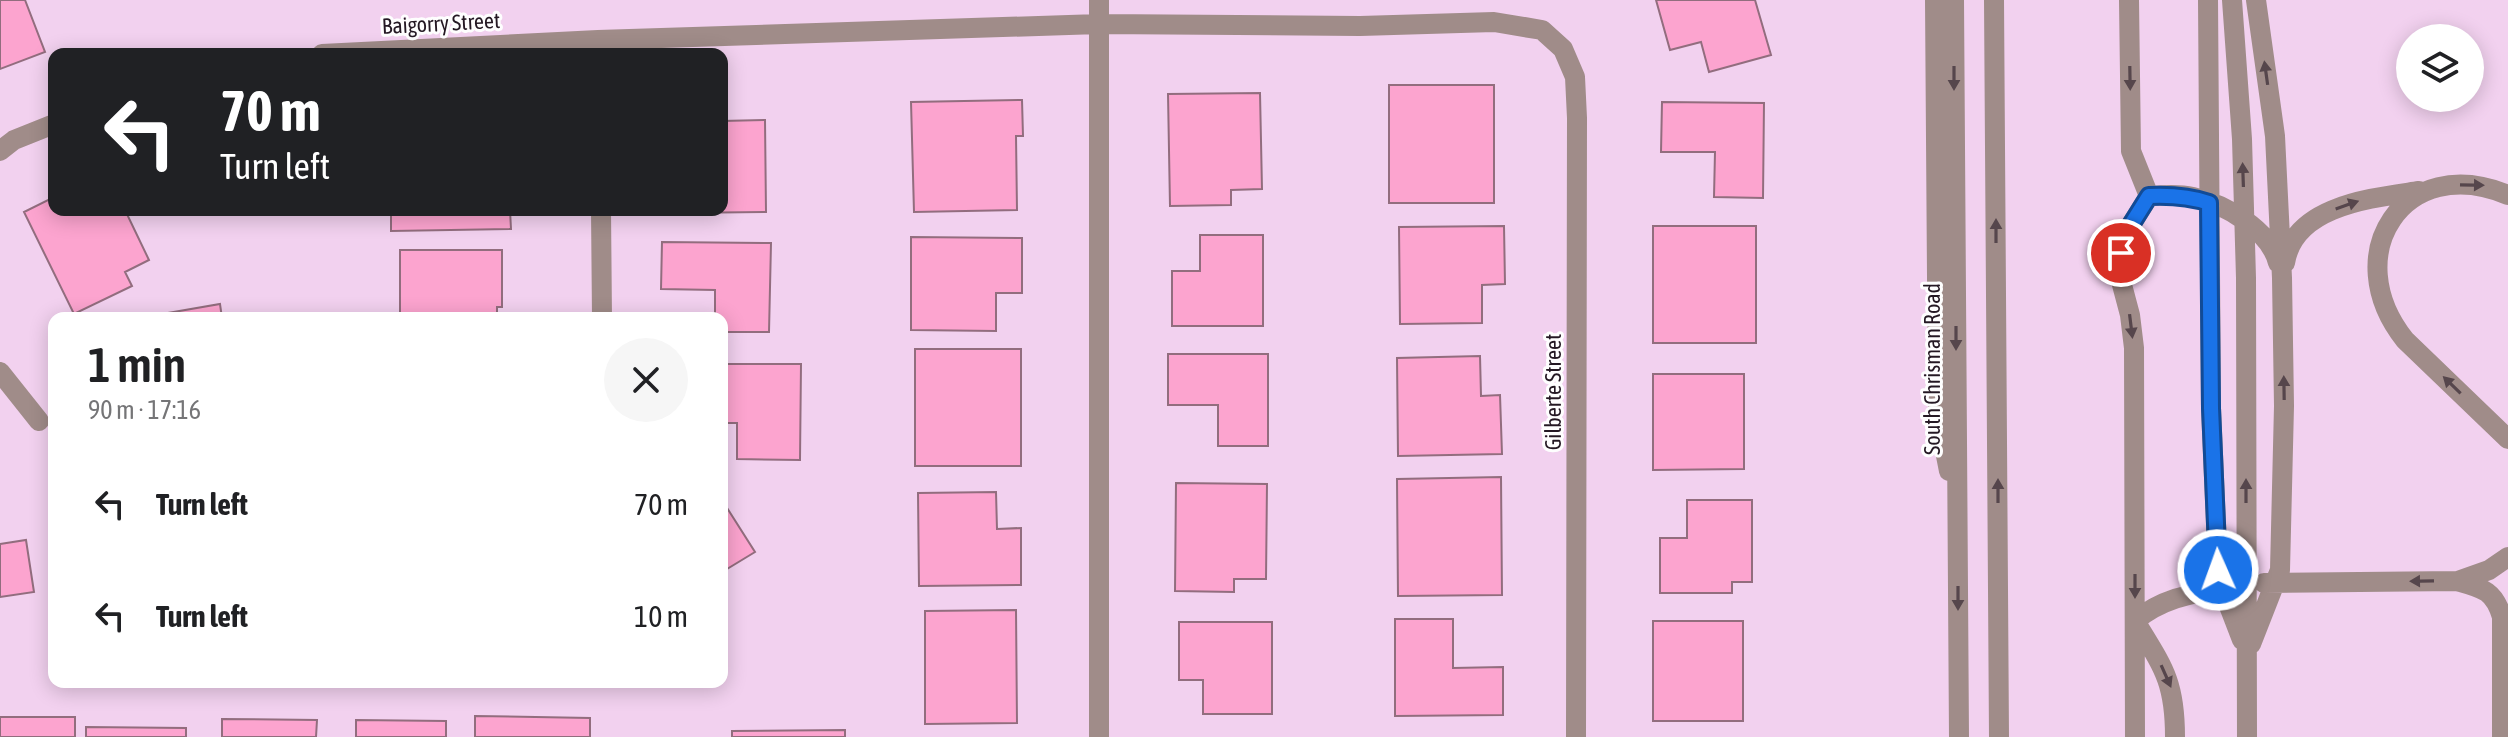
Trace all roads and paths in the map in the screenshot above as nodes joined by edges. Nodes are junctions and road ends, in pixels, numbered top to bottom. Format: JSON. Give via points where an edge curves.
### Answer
{"nodes":[{"id":1,"x":1099,"y":0,"type":"edge"},
{"id":2,"x":1935,"y":0,"type":"edge"},
{"id":3,"x":1954,"y":0,"type":"edge"},
{"id":4,"x":1994,"y":0,"type":"edge"},
{"id":5,"x":2129,"y":0,"type":"edge"},
{"id":6,"x":2208,"y":0,"type":"edge"},
{"id":7,"x":2232,"y":0,"type":"edge"},
{"id":8,"x":2256,"y":0,"type":"edge"},
{"id":9,"x":1099,"y":24,"type":"junction"},
{"id":10,"x":598,"y":47,"type":"edge"},
{"id":11,"x":559,"y":48,"type":"edge"},
{"id":12,"x":1563,"y":49,"type":"joint"},
{"id":13,"x":48,"y":126,"type":"edge"},
{"id":14,"x":0,"y":151,"type":"edge"},
{"id":15,"x":2433,"y":188,"type":"junction"},
{"id":16,"x":2508,"y":195,"type":"edge"},
{"id":17,"x":2149,"y":196,"type":"junction"},
{"id":18,"x":2209,"y":203,"type":"junction"},
{"id":19,"x":601,"y":216,"type":"edge"},
{"id":20,"x":2245,"y":222,"type":"junction"},
{"id":21,"x":2282,"y":278,"type":"junction"},
{"id":22,"x":602,"y":312,"type":"edge"},
{"id":23,"x":0,"y":372,"type":"edge"},
{"id":24,"x":39,"y":421,"type":"dead end"},
{"id":25,"x":2508,"y":439,"type":"edge"},
{"id":26,"x":1957,"y":515,"type":"junction"},
{"id":27,"x":2457,"y":581,"type":"junction"},
{"id":28,"x":2277,"y":583,"type":"junction"},
{"id":29,"x":2247,"y":584,"type":"junction"},
{"id":30,"x":2222,"y":588,"type":"junction"},
{"id":31,"x":2497,"y":601,"type":"junction"},
{"id":32,"x":2135,"y":621,"type":"junction"},
{"id":33,"x":2247,"y":656,"type":"junction"},
{"id":34,"x":1099,"y":737,"type":"edge"},
{"id":35,"x":1576,"y":737,"type":"edge"},
{"id":36,"x":1959,"y":737,"type":"edge"},
{"id":37,"x":1999,"y":737,"type":"edge"},
{"id":38,"x":2135,"y":737,"type":"edge"},
{"id":39,"x":2175,"y":737,"type":"edge"},
{"id":40,"x":2247,"y":737,"type":"edge"},
{"id":41,"x":2502,"y":737,"type":"edge"}],
"edges":[{"from":1,"to":9,"type":"street"},
{"from":2,"to":26,"type":"street","via":[[1938,415]]},
{"from":3,"to":26,"type":"street","name":"South Chrisman Road","one_way":true},
{"from":37,"to":4,"type":"street","one_way":true},
{"from":5,"to":17,"type":"street","one_way":true,"via":[[2131,151]]},
{"from":6,"to":18,"type":"street"},
{"from":20,"to":7,"type":"street","one_way":true},
{"from":21,"to":8,"type":"street","one_way":true,"via":[[2275,136]]},
{"from":9,"to":10,"type":"street","name":"Baigorry Street"},
{"from":9,"to":12,"type":"street","name":"Baigorry Street","via":[[1494,22],[1542,30]]},
{"from":9,"to":34,"type":"street"},
{"from":10,"to":11,"type":"street","name":"Baigorry Street"},
{"from":12,"to":35,"type":"street","name":"Gilberte Street","via":[[1575,77],[1577,118]]},
{"from":13,"to":14,"type":"street"},
{"from":15,"to":16,"type":"street","one_way":true,"via":[[2486,185]]},
{"from":21,"to":15,"type":"street","one_way":true,"via":[[2287,249],[2305,226],[2331,210]]},
{"from":25,"to":15,"type":"street","one_way":true,"via":[[2405,340],[2383,306],[2378,247],[2388,223],[2404,203]]},
{"from":17,"to":18,"type":"street","via":[[2194,197]]},
{"from":17,"to":32,"type":"street","one_way":true,"via":[[2121,253],[2134,348]]},
{"from":18,"to":20,"type":"street"},
{"from":18,"to":30,"type":"street","via":[[2211,408]]},
{"from":19,"to":22,"type":"street"},
{"from":20,"to":21,"type":"street","via":[[2275,249]]},
{"from":29,"to":20,"type":"street","one_way":true},
{"from":28,"to":21,"type":"street","one_way":true,"via":[[2284,406]]},
{"from":23,"to":24,"type":"street"},
{"from":26,"to":36,"type":"street","name":"South Chrisman Road","one_way":true},
{"from":27,"to":28,"type":"street","one_way":true},
{"from":27,"to":31,"type":"street","via":[[2484,589]]},
{"from":27,"to":31,"type":"street","via":[[2508,557],[2496,571]]},
{"from":28,"to":29,"type":"street"},
{"from":28,"to":33,"type":"street"},
{"from":29,"to":30,"type":"street"},
{"from":29,"to":33,"type":"street"},
{"from":30,"to":32,"type":"street","via":[[2153,606]]},
{"from":30,"to":33,"type":"street"},
{"from":31,"to":41,"type":"street","via":[[2502,617]]},
{"from":32,"to":38,"type":"street"},
{"from":32,"to":39,"type":"street","one_way":true,"via":[[2171,685]]},
{"from":33,"to":40,"type":"street"}]}
